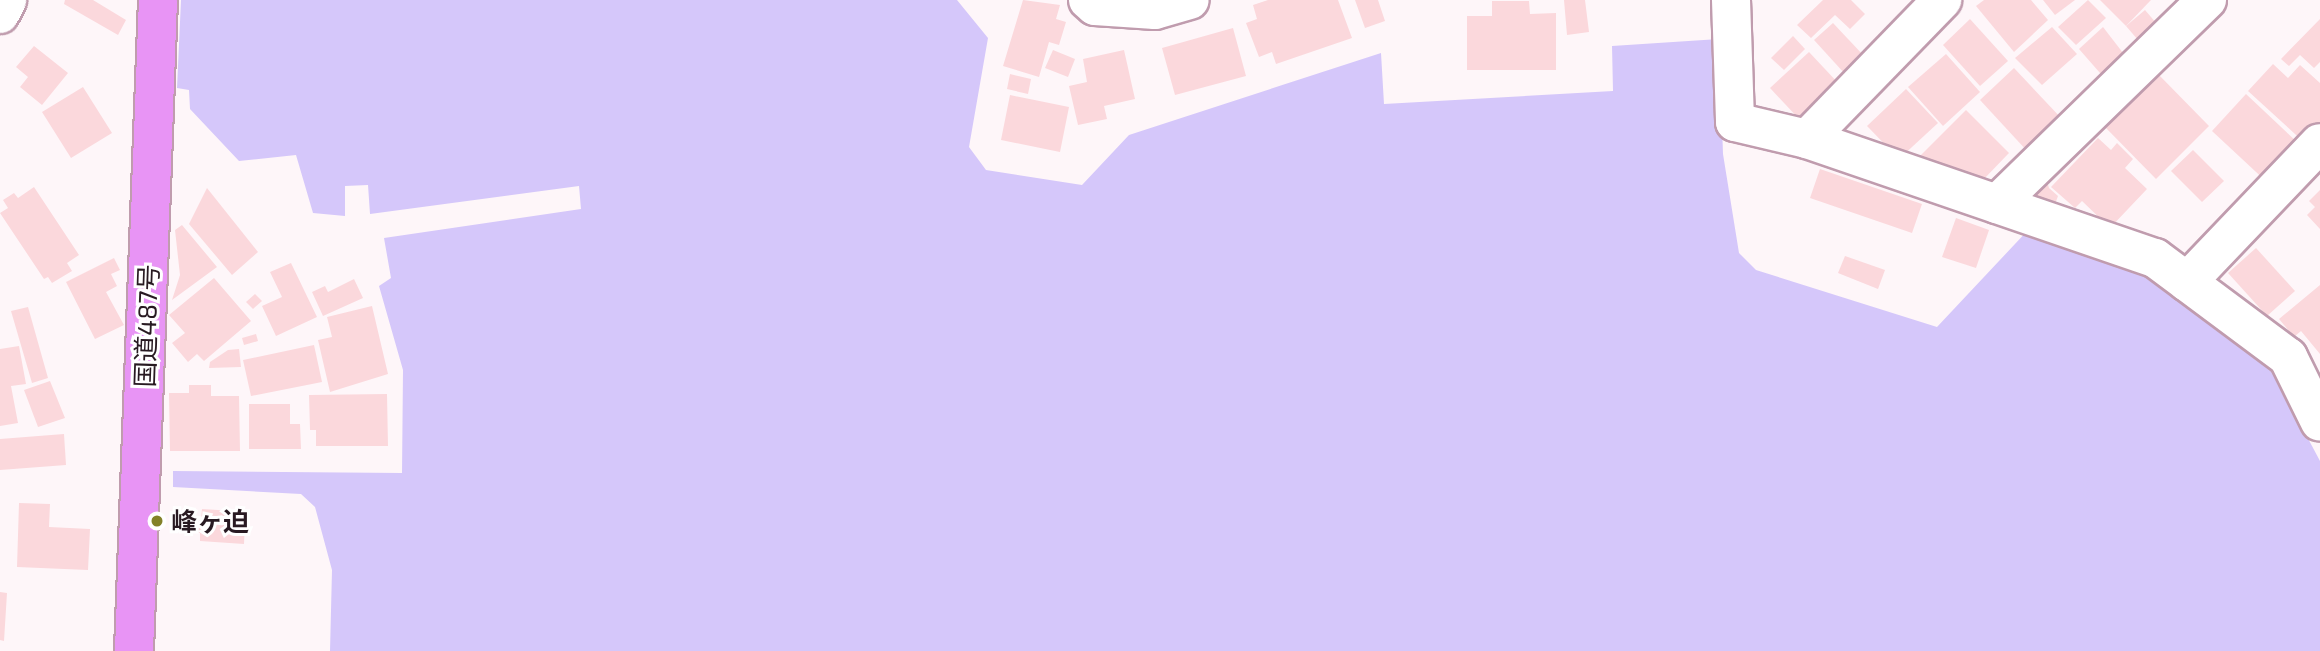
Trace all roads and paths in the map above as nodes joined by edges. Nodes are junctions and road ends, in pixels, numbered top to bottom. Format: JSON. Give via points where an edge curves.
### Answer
{"nodes":[{"id":1,"x":7,"y":0,"type":"edge"},
{"id":2,"x":158,"y":0,"type":"edge"},
{"id":3,"x":1190,"y":0,"type":"edge"},
{"id":4,"x":1731,"y":0,"type":"edge"},
{"id":5,"x":1942,"y":0,"type":"edge"},
{"id":6,"x":2207,"y":0,"type":"edge"},
{"id":7,"x":1093,"y":2,"type":"edge"},
{"id":8,"x":0,"y":14,"type":"edge"},
{"id":9,"x":1807,"y":139,"type":"junction"},
{"id":10,"x":2320,"y":143,"type":"edge"},
{"id":11,"x":1997,"y":204,"type":"junction"},
{"id":12,"x":2187,"y":282,"type":"junction"},
{"id":13,"x":2318,"y":411,"type":"edge"},
{"id":14,"x":134,"y":651,"type":"edge"}],
"edges":[{"from":1,"to":8,"type":"street"},
{"from":2,"to":14,"type":"highway","name":"国道487号"},
{"from":3,"to":7,"type":"street","via":[[1155,10]]},
{"from":4,"to":9,"type":"street","via":[[1735,122]]},
{"from":5,"to":9,"type":"street"},
{"from":6,"to":11,"type":"street"},
{"from":9,"to":11,"type":"street"},
{"from":10,"to":12,"type":"street"},
{"from":11,"to":12,"type":"street","via":[[2155,258]]},
{"from":12,"to":13,"type":"street","via":[[2288,357]]}]}
